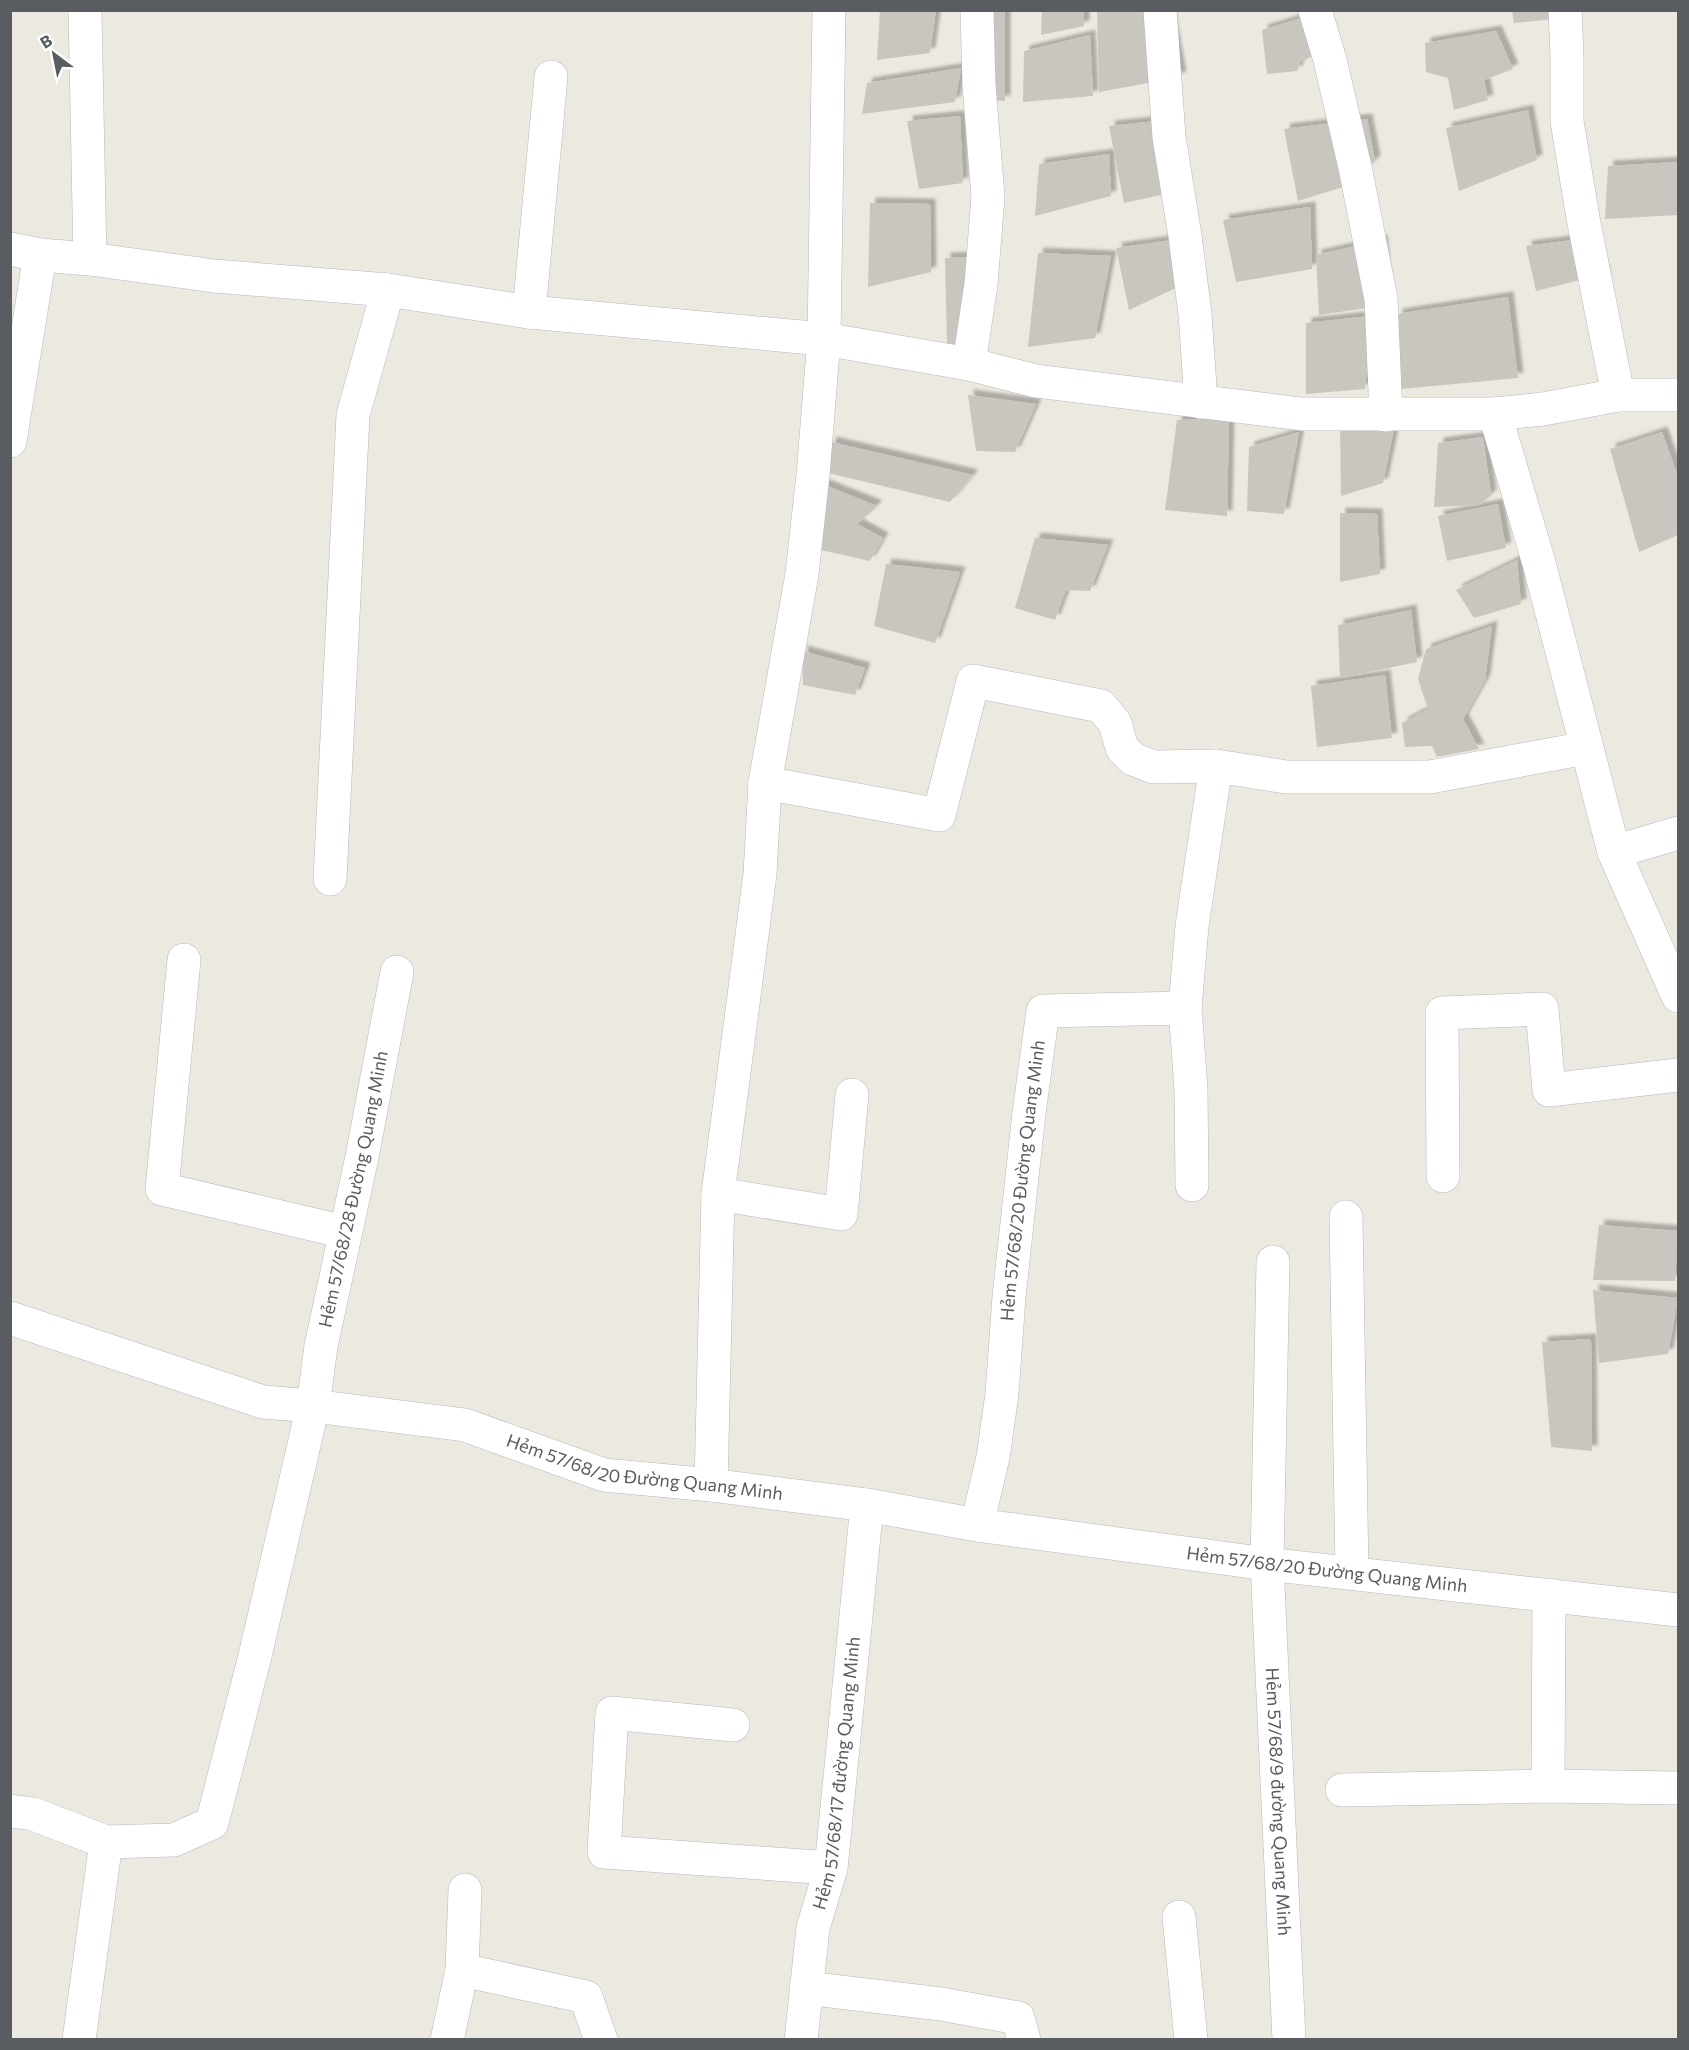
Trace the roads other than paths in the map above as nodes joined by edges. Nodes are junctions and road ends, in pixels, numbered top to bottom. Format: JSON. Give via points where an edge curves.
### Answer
{"nodes":[{"id":1,"x":85,"y":10,"type":"edge"},
{"id":2,"x":829,"y":10,"type":"edge"},
{"id":3,"x":977,"y":10,"type":"edge"},
{"id":4,"x":1160,"y":10,"type":"edge"},
{"id":5,"x":1315,"y":10,"type":"edge"},
{"id":6,"x":1565,"y":10,"type":"edge"},
{"id":7,"x":550,"y":77,"type":"dead end"},
{"id":8,"x":25,"y":252,"type":"edge"},
{"id":9,"x":90,"y":259,"type":"junction"},
{"id":10,"x":388,"y":290,"type":"junction"},
{"id":11,"x":529,"y":312,"type":"junction"},
{"id":12,"x":824,"y":339,"type":"junction"},
{"id":13,"x":969,"y":364,"type":"junction"},
{"id":14,"x":1618,"y":395,"type":"junction"},
{"id":15,"x":1678,"y":395,"type":"edge"},
{"id":16,"x":1201,"y":402,"type":"junction"},
{"id":17,"x":1494,"y":414,"type":"junction"},
{"id":18,"x":1386,"y":415,"type":"junction"},
{"id":19,"x":10,"y":441,"type":"edge"},
{"id":20,"x":1586,"y":748,"type":"junction"},
{"id":21,"x":1216,"y":766,"type":"junction"},
{"id":22,"x":765,"y":783,"type":"junction"},
{"id":23,"x":1678,"y":833,"type":"edge"},
{"id":24,"x":1614,"y":852,"type":"junction"},
{"id":25,"x":330,"y":879,"type":"dead end"},
{"id":26,"x":184,"y":960,"type":"dead end"},
{"id":27,"x":397,"y":972,"type":"dead end"},
{"id":28,"x":1678,"y":996,"type":"edge"},
{"id":29,"x":1185,"y":1008,"type":"junction"},
{"id":30,"x":1678,"y":1075,"type":"edge"},
{"id":31,"x":852,"y":1095,"type":"dead end"},
{"id":32,"x":1443,"y":1176,"type":"dead end"},
{"id":33,"x":1192,"y":1185,"type":"dead end"},
{"id":34,"x":718,"y":1194,"type":"junction"},
{"id":35,"x":1346,"y":1217,"type":"dead end"},
{"id":36,"x":345,"y":1232,"type":"junction"},
{"id":37,"x":1273,"y":1263,"type":"dead end"},
{"id":38,"x":10,"y":1318,"type":"edge"},
{"id":39,"x":314,"y":1406,"type":"junction"},
{"id":40,"x":711,"y":1485,"type":"junction"},
{"id":41,"x":867,"y":1505,"type":"junction"},
{"id":42,"x":977,"y":1525,"type":"junction"},
{"id":43,"x":1267,"y":1564,"type":"junction"},
{"id":44,"x":1352,"y":1573,"type":"junction"},
{"id":45,"x":1549,"y":1595,"type":"junction"},
{"id":46,"x":1678,"y":1610,"type":"edge"},
{"id":47,"x":733,"y":1725,"type":"dead end"},
{"id":48,"x":1548,"y":1786,"type":"junction"},
{"id":49,"x":1676,"y":1788,"type":"dead end"},
{"id":50,"x":1342,"y":1790,"type":"dead end"},
{"id":51,"x":10,"y":1811,"type":"edge"},
{"id":52,"x":106,"y":1842,"type":"junction"},
{"id":53,"x":831,"y":1868,"type":"junction"},
{"id":54,"x":465,"y":1890,"type":"dead end"},
{"id":55,"x":1179,"y":1917,"type":"dead end"},
{"id":56,"x":462,"y":1970,"type":"junction"},
{"id":57,"x":806,"y":1988,"type":"junction"},
{"id":58,"x":79,"y":2040,"type":"edge"},
{"id":59,"x":447,"y":2040,"type":"edge"},
{"id":60,"x":601,"y":2040,"type":"edge"},
{"id":61,"x":801,"y":2040,"type":"edge"},
{"id":62,"x":1024,"y":2040,"type":"edge"},
{"id":63,"x":1191,"y":2040,"type":"edge"},
{"id":64,"x":1289,"y":2040,"type":"edge"}],
"edges":[{"from":1,"to":9,"type":"street"},
{"from":2,"to":12,"type":"street"},
{"from":3,"to":13,"type":"street","via":[[988,197]]},
{"from":4,"to":16,"type":"street","via":[[1168,137],[1192,292]]},
{"from":5,"to":18,"type":"street","via":[[1355,167],[1381,299]]},
{"from":6,"to":14,"type":"street","via":[[1567,121]]},
{"from":7,"to":11,"type":"street"},
{"from":8,"to":9,"type":"street"},
{"from":8,"to":19,"type":"street"},
{"from":9,"to":10,"type":"street","via":[[214,276]]},
{"from":10,"to":11,"type":"street"},
{"from":10,"to":25,"type":"street","via":[[353,415]]},
{"from":11,"to":12,"type":"street"},
{"from":12,"to":13,"type":"street"},
{"from":12,"to":22,"type":"street","via":[[802,574]]},
{"from":13,"to":16,"type":"street","via":[[1036,381]]},
{"from":14,"to":15,"type":"street"},
{"from":14,"to":17,"type":"street"},
{"from":16,"to":18,"type":"street","via":[[1301,414]]},
{"from":17,"to":18,"type":"street"},
{"from":17,"to":20,"type":"street","via":[[1539,563]]},
{"from":20,"to":21,"type":"street","via":[[1430,777],[1286,777]]},
{"from":20,"to":24,"type":"street"},
{"from":21,"to":22,"type":"street","via":[[1153,767],[1133,759],[1122,748],[1115,723],[1101,706],[973,681],[939,815]]},
{"from":21,"to":29,"type":"street","via":[[1192,926]]},
{"from":22,"to":34,"type":"street","via":[[760,874]]},
{"from":23,"to":24,"type":"street"},
{"from":24,"to":28,"type":"street"},
{"from":26,"to":36,"type":"street","via":[[162,1189]]},
{"from":27,"to":36,"type":"street","name":"Hẻm 57/68/28 Đường Quang Minh"},
{"from":29,"to":33,"type":"street"},
{"from":29,"to":42,"type":"street","name":"Hẻm 57/68/20 Đường Quang Minh","via":[[1043,1011],[1029,1113],[1002,1394]]},
{"from":30,"to":32,"type":"street","via":[[1549,1090],[1542,1009],[1442,1013]]},
{"from":31,"to":34,"type":"street","via":[[841,1214]]},
{"from":34,"to":40,"type":"street"},
{"from":35,"to":44,"type":"street"},
{"from":36,"to":39,"type":"street","name":"Hẻm 57/68/28 Đường Quang Minh","via":[[321,1346]]},
{"from":37,"to":43,"type":"street","name":"Hẻm 57/68/9 đường Quang Minh"},
{"from":38,"to":39,"type":"street","name":"Hẻm 57/68/20 Đường Quang Minh","via":[[263,1402]]},
{"from":39,"to":40,"type":"street","name":"Hẻm 57/68/20 Đường Quang Minh","via":[[465,1425],[604,1475]]},
{"from":39,"to":52,"type":"street","name":"Hẻm 57/68/28 Đường Quang Minh","via":[[212,1823],[174,1840]]},
{"from":40,"to":41,"type":"street","name":"Hẻm 57/68/20 Đường Quang Minh"},
{"from":41,"to":42,"type":"street","name":"Hẻm 57/68/20 Đường Quang Minh"},
{"from":41,"to":53,"type":"street","name":"Hẻm 57/68/17 đường Quang Minh"},
{"from":42,"to":43,"type":"street","name":"Hẻm 57/68/20 Đường Quang Minh"},
{"from":43,"to":44,"type":"street","name":"Hẻm 57/68/20 Đường Quang Minh"},
{"from":43,"to":64,"type":"street","name":"Hẻm 57/68/9 đường Quang Minh"},
{"from":44,"to":45,"type":"street","name":"Hẻm 57/68/20 Đường Quang Minh"},
{"from":45,"to":46,"type":"street","name":"Hẻm 57/68/20 Đường Quang Minh"},
{"from":45,"to":48,"type":"street"},
{"from":47,"to":53,"type":"street","via":[[612,1713],[604,1852]]},
{"from":48,"to":49,"type":"street"},
{"from":48,"to":50,"type":"street"},
{"from":51,"to":52,"type":"street","via":[[33,1814]]},
{"from":52,"to":58,"type":"street"},
{"from":53,"to":57,"type":"street","name":"Hẻm 57/68/17 đường Quang Minh","via":[[813,1928]]},
{"from":54,"to":56,"type":"street"},
{"from":55,"to":63,"type":"street"},
{"from":56,"to":59,"type":"street"},
{"from":56,"to":60,"type":"street","via":[[586,1997]]},
{"from":57,"to":61,"type":"street","name":"Hẻm 57/68/17 đường Quang Minh"},
{"from":57,"to":62,"type":"street","via":[[941,2004],[1018,2018]]}]}
